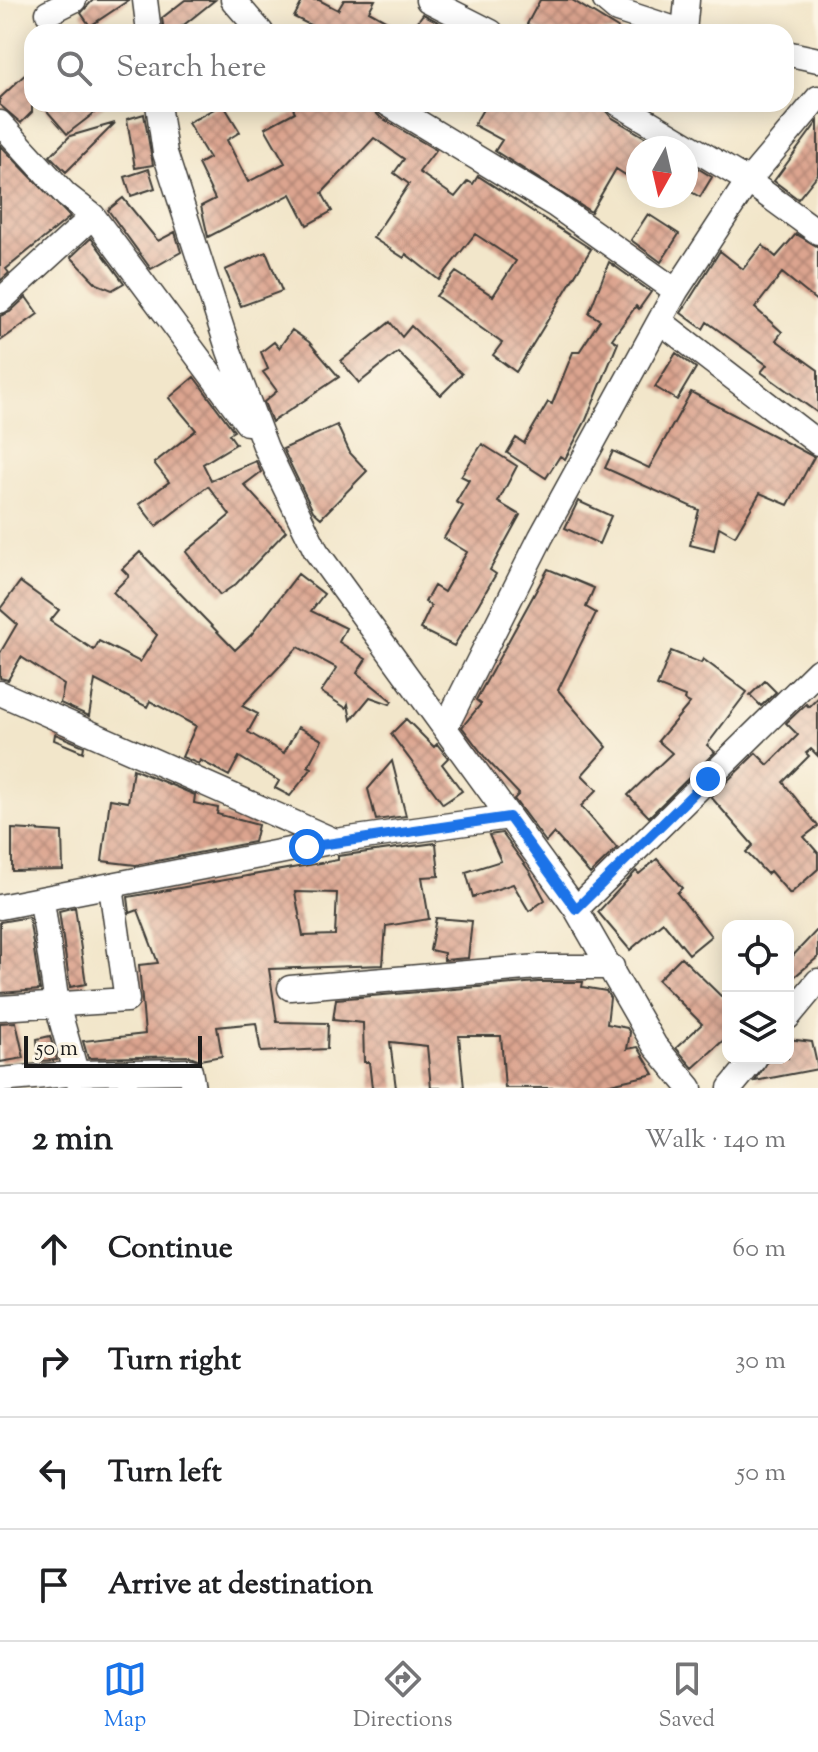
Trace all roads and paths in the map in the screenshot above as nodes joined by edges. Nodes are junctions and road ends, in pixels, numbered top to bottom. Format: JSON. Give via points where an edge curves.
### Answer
{"nodes":[{"id":1,"x":74,"y":0,"type":"edge"},
{"id":2,"x":145,"y":0,"type":"edge"},
{"id":3,"x":233,"y":0,"type":"edge"},
{"id":4,"x":428,"y":0,"type":"edge"},
{"id":5,"x":605,"y":0,"type":"edge"},
{"id":6,"x":687,"y":0,"type":"edge"},
{"id":7,"x":48,"y":13,"type":"dead end"},
{"id":8,"x":148,"y":24,"type":"edge"},
{"id":9,"x":254,"y":24,"type":"edge"},
{"id":10,"x":475,"y":24,"type":"edge"},
{"id":11,"x":660,"y":24,"type":"edge"},
{"id":12,"x":685,"y":24,"type":"edge"},
{"id":13,"x":794,"y":55,"type":"edge"},
{"id":14,"x":818,"y":60,"type":"edge"},
{"id":15,"x":818,"y":98,"type":"edge"},
{"id":16,"x":159,"y":112,"type":"edge"},
{"id":17,"x":401,"y":112,"type":"edge"},
{"id":18,"x":632,"y":112,"type":"edge"},
{"id":19,"x":1,"y":126,"type":"edge"},
{"id":20,"x":748,"y":181,"type":"junction"},
{"id":21,"x":93,"y":216,"type":"junction"},
{"id":22,"x":818,"y":232,"type":"edge"},
{"id":23,"x":676,"y":291,"type":"junction"},
{"id":24,"x":0,"y":301,"type":"edge"},
{"id":25,"x":661,"y":322,"type":"junction"},
{"id":26,"x":818,"y":443,"type":"edge"},
{"id":27,"x":266,"y":448,"type":"junction"},
{"id":28,"x":818,"y":671,"type":"edge"},
{"id":29,"x":0,"y":693,"type":"edge"},
{"id":30,"x":445,"y":728,"type":"junction"},
{"id":31,"x":509,"y":817,"type":"junction"},
{"id":32,"x":335,"y":841,"type":"junction"},
{"id":33,"x":111,"y":887,"type":"junction"},
{"id":34,"x":42,"y":901,"type":"junction"},
{"id":35,"x":0,"y":907,"type":"edge"},
{"id":36,"x":576,"y":909,"type":"junction"},
{"id":37,"x":612,"y":967,"type":"junction"},
{"id":38,"x":818,"y":981,"type":"edge"},
{"id":39,"x":290,"y":988,"type":"dead end"},
{"id":40,"x":57,"y":1005,"type":"junction"},
{"id":41,"x":0,"y":1008,"type":"edge"},
{"id":42,"x":794,"y":1010,"type":"edge"},
{"id":43,"x":750,"y":1064,"type":"edge"},
{"id":44,"x":0,"y":1080,"type":"edge"},
{"id":45,"x":80,"y":1080,"type":"edge"},
{"id":46,"x":193,"y":1088,"type":"edge"},
{"id":47,"x":690,"y":1088,"type":"edge"},
{"id":48,"x":730,"y":1088,"type":"edge"}],
"edges":[{"from":1,"to":7,"type":"street"},
{"from":2,"to":8,"type":"street"},
{"from":3,"to":9,"type":"street"},
{"from":4,"to":10,"type":"street"},
{"from":5,"to":11,"type":"street","via":[[617,10]]},
{"from":6,"to":12,"type":"street"},
{"from":13,"to":14,"type":"street"},
{"from":15,"to":20,"type":"street"},
{"from":16,"to":27,"type":"street","via":[[165,153]]},
{"from":17,"to":23,"type":"street","via":[[555,205]]},
{"from":18,"to":20,"type":"street"},
{"from":19,"to":21,"type":"street"},
{"from":20,"to":22,"type":"street"},
{"from":20,"to":23,"type":"street"},
{"from":21,"to":24,"type":"street"},
{"from":21,"to":27,"type":"street"},
{"from":23,"to":25,"type":"street"},
{"from":25,"to":26,"type":"street"},
{"from":25,"to":30,"type":"street","via":[[541,537]]},
{"from":27,"to":30,"type":"street","via":[[316,551]]},
{"from":28,"to":36,"type":"street"},
{"from":29,"to":32,"type":"street"},
{"from":30,"to":31,"type":"street"},
{"from":31,"to":32,"type":"street"},
{"from":31,"to":36,"type":"street"},
{"from":32,"to":33,"type":"street"},
{"from":33,"to":34,"type":"street"},
{"from":33,"to":40,"type":"street","via":[[127,1000]]},
{"from":34,"to":35,"type":"street"},
{"from":34,"to":40,"type":"street"},
{"from":36,"to":37,"type":"street"},
{"from":37,"to":39,"type":"street","via":[[538,967]]},
{"from":37,"to":47,"type":"street","via":[[655,1046]]},
{"from":38,"to":42,"type":"street"},
{"from":40,"to":41,"type":"street"},
{"from":40,"to":45,"type":"street"},
{"from":43,"to":48,"type":"street"},
{"from":44,"to":45,"type":"street"},
{"from":45,"to":46,"type":"street","via":[[190,1071]]}]}
